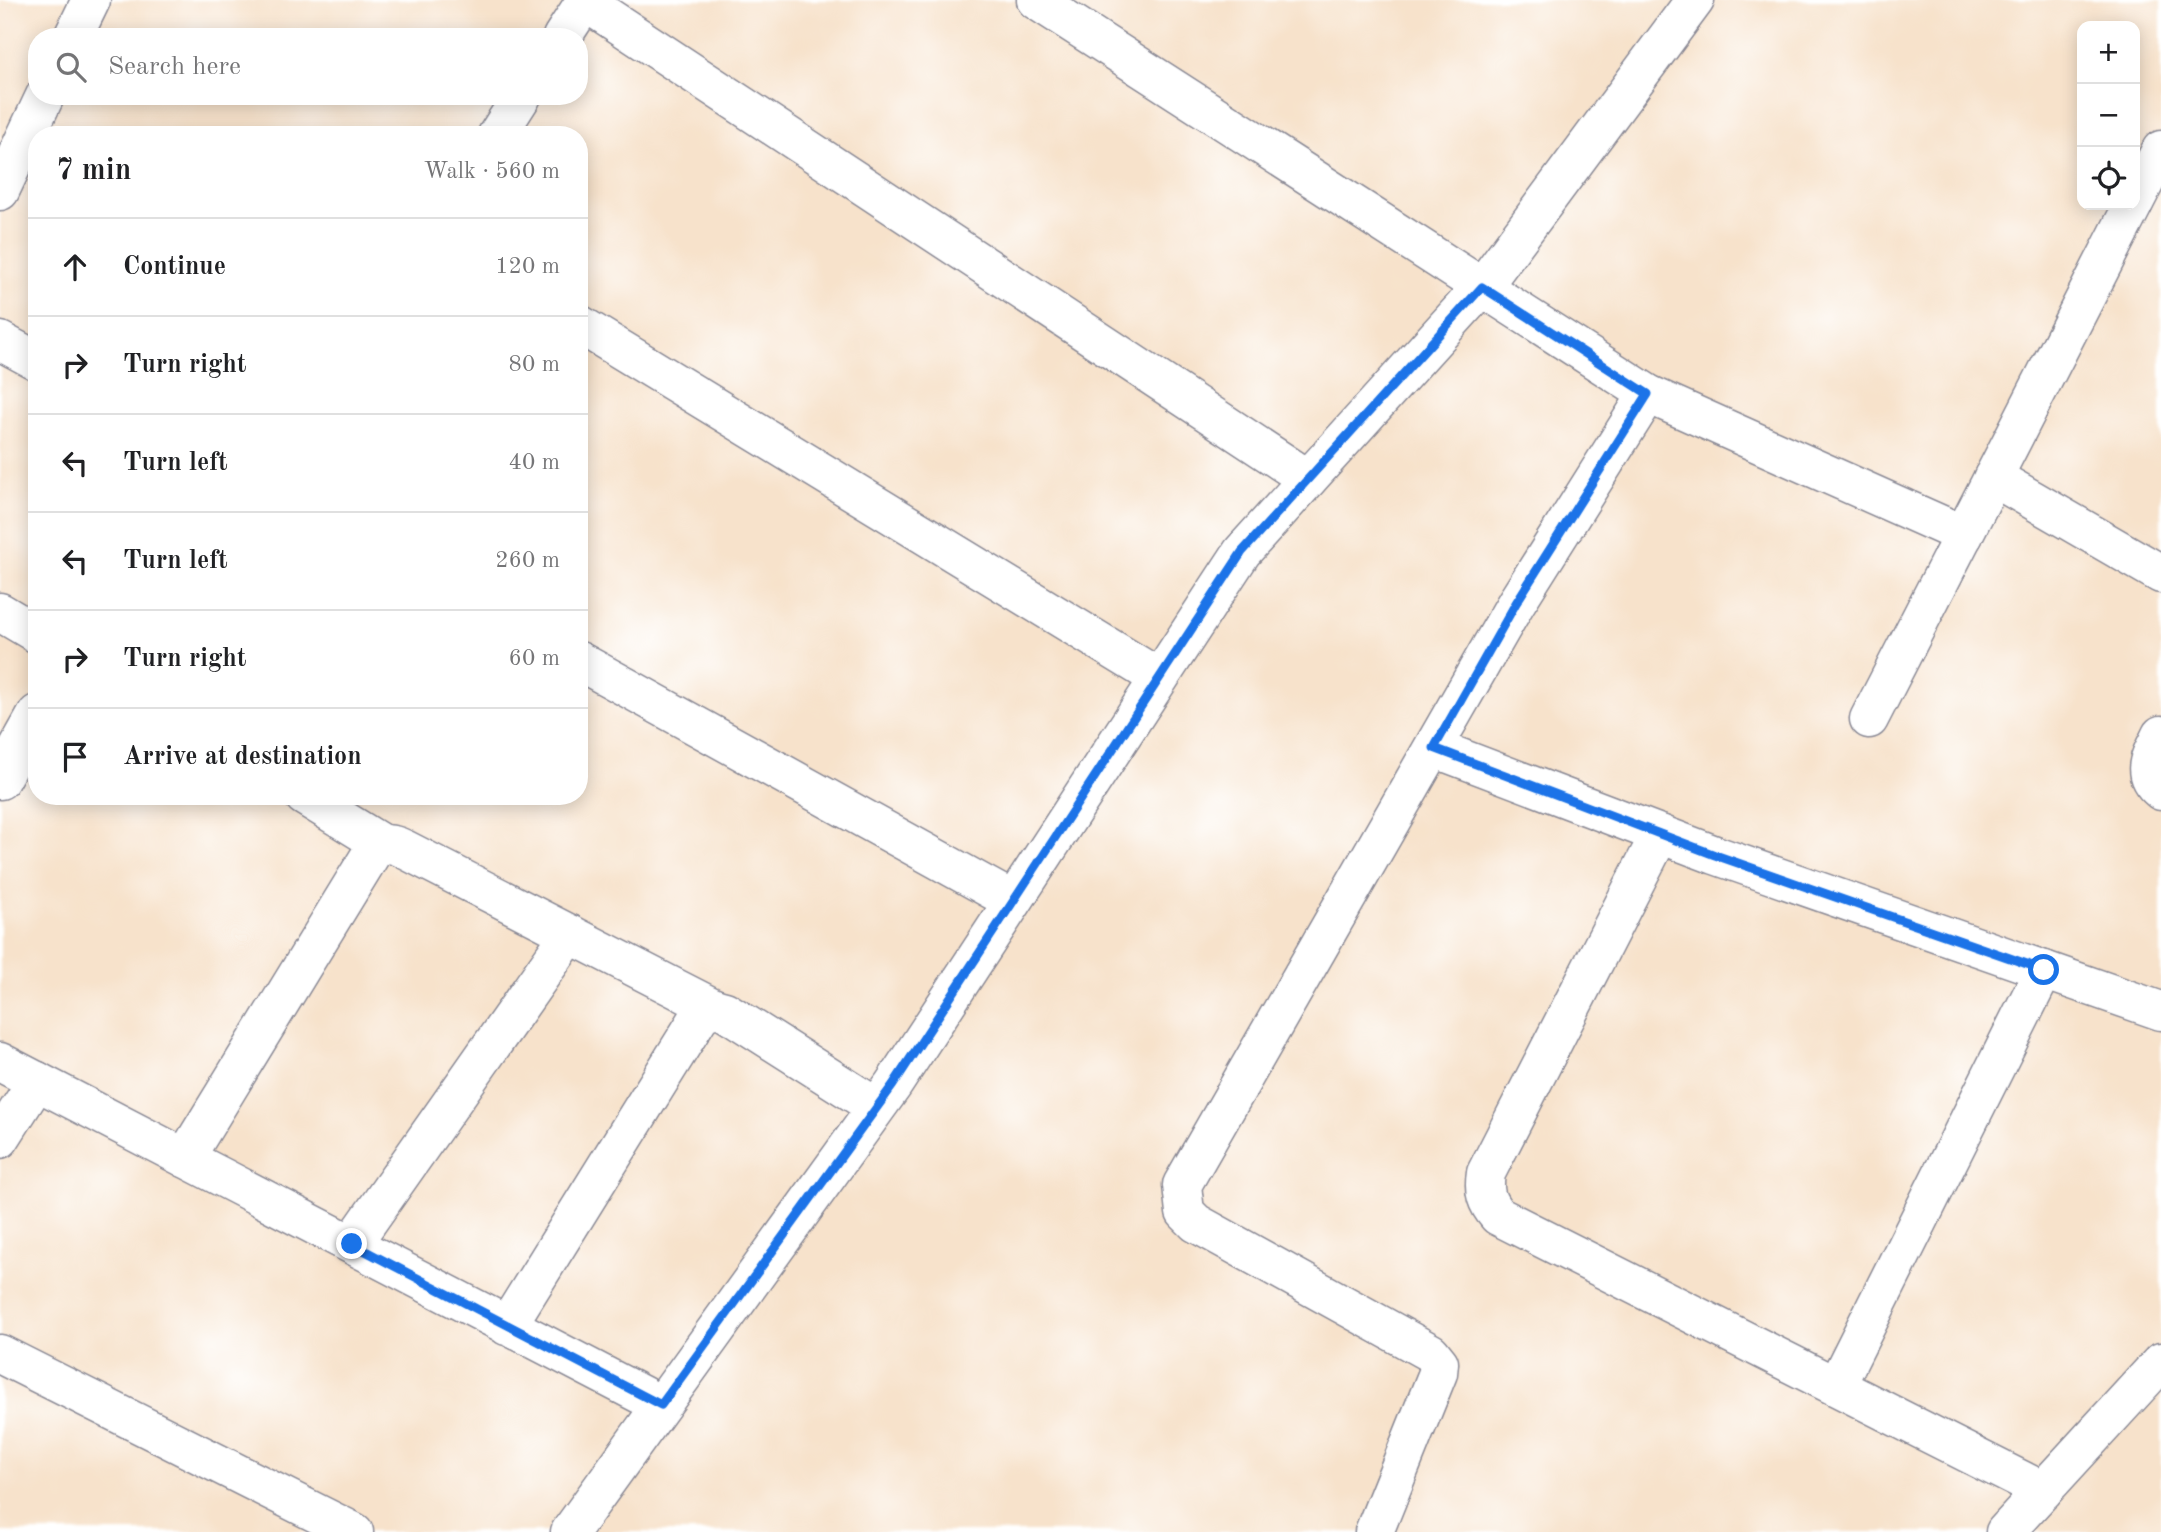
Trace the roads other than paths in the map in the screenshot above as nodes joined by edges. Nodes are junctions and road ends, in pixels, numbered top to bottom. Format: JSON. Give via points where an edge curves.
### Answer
{"nodes":[{"id":1,"x":91,"y":0,"type":"edge"},
{"id":2,"x":1036,"y":0,"type":"edge"},
{"id":3,"x":1695,"y":0,"type":"edge"},
{"id":4,"x":585,"y":1,"type":"edge"},
{"id":5,"x":77,"y":28,"type":"edge"},
{"id":6,"x":568,"y":28,"type":"edge"},
{"id":7,"x":41,"y":105,"type":"edge"},
{"id":8,"x":516,"y":105,"type":"edge"},
{"id":9,"x":31,"y":126,"type":"edge"},
{"id":10,"x":503,"y":126,"type":"edge"},
{"id":11,"x":28,"y":132,"type":"edge"},
{"id":12,"x":2161,"y":150,"type":"edge"},
{"id":13,"x":0,"y":191,"type":"edge"},
{"id":14,"x":2140,"y":191,"type":"edge"},
{"id":15,"x":2130,"y":210,"type":"edge"},
{"id":16,"x":1482,"y":287,"type":"junction"},
{"id":17,"x":588,"y":329,"type":"edge"},
{"id":18,"x":0,"y":341,"type":"edge"},
{"id":19,"x":28,"y":356,"type":"edge"},
{"id":20,"x":1648,"y":394,"type":"junction"},
{"id":21,"x":1993,"y":478,"type":"junction"},
{"id":22,"x":1308,"y":479,"type":"junction"},
{"id":23,"x":1964,"y":535,"type":"junction"},
{"id":24,"x":2161,"y":574,"type":"edge"},
{"id":25,"x":0,"y":612,"type":"edge"},
{"id":26,"x":28,"y":629,"type":"edge"},
{"id":27,"x":588,"y":666,"type":"edge"},
{"id":28,"x":1159,"y":678,"type":"junction"},
{"id":29,"x":1869,"y":719,"type":"dead end"},
{"id":30,"x":28,"y":730,"type":"edge"},
{"id":31,"x":2161,"y":735,"type":"edge"},
{"id":32,"x":1434,"y":748,"type":"junction"},
{"id":33,"x":0,"y":780,"type":"edge"},
{"id":34,"x":2161,"y":792,"type":"edge"},
{"id":35,"x":319,"y":805,"type":"edge"},
{"id":36,"x":1660,"y":834,"type":"junction"},
{"id":37,"x":382,"y":844,"type":"junction"},
{"id":38,"x":1013,"y":901,"type":"junction"},
{"id":39,"x":570,"y":934,"type":"junction"},
{"id":40,"x":2044,"y":970,"type":"junction"},
{"id":41,"x":713,"y":1008,"type":"junction"},
{"id":42,"x":2161,"y":1011,"type":"edge"},
{"id":43,"x":0,"y":1062,"type":"edge"},
{"id":44,"x":37,"y":1081,"type":"junction"},
{"id":45,"x":876,"y":1107,"type":"junction"},
{"id":46,"x":0,"y":1139,"type":"edge"},
{"id":47,"x":185,"y":1158,"type":"junction"},
{"id":48,"x":352,"y":1244,"type":"junction"},
{"id":49,"x":507,"y":1326,"type":"junction"},
{"id":50,"x":0,"y":1354,"type":"edge"},
{"id":51,"x":2161,"y":1362,"type":"edge"},
{"id":52,"x":1836,"y":1386,"type":"junction"},
{"id":53,"x":661,"y":1405,"type":"junction"},
{"id":54,"x":2043,"y":1491,"type":"junction"},
{"id":55,"x":354,"y":1532,"type":"edge"},
{"id":56,"x":570,"y":1532,"type":"edge"},
{"id":57,"x":1374,"y":1532,"type":"edge"},
{"id":58,"x":2005,"y":1532,"type":"edge"}],
"edges":[{"from":1,"to":5,"type":"street"},
{"from":2,"to":16,"type":"street"},
{"from":3,"to":16,"type":"street"},
{"from":4,"to":6,"type":"street"},
{"from":4,"to":22,"type":"street"},
{"from":7,"to":9,"type":"street"},
{"from":8,"to":10,"type":"street"},
{"from":11,"to":13,"type":"street"},
{"from":12,"to":14,"type":"street"},
{"from":15,"to":21,"type":"street"},
{"from":16,"to":20,"type":"street"},
{"from":16,"to":22,"type":"street"},
{"from":17,"to":28,"type":"street"},
{"from":18,"to":19,"type":"street"},
{"from":20,"to":23,"type":"street"},
{"from":20,"to":32,"type":"street","via":[[1509,616]]},
{"from":21,"to":23,"type":"street"},
{"from":21,"to":24,"type":"street"},
{"from":22,"to":28,"type":"street","via":[[1242,552]]},
{"from":23,"to":29,"type":"street"},
{"from":25,"to":26,"type":"street"},
{"from":27,"to":38,"type":"street"},
{"from":28,"to":38,"type":"street"},
{"from":30,"to":33,"type":"street"},
{"from":31,"to":34,"type":"street","via":[[2147,773]]},
{"from":32,"to":36,"type":"street"},
{"from":32,"to":57,"type":"street","via":[[1182,1185],[1185,1212],[1196,1223],[1431,1353],[1439,1363]]},
{"from":35,"to":37,"type":"street"},
{"from":36,"to":40,"type":"street"},
{"from":36,"to":52,"type":"street","via":[[1486,1173],[1487,1203],[1498,1216]]},
{"from":37,"to":39,"type":"street","via":[[404,849]]},
{"from":37,"to":47,"type":"street","via":[[373,851]]},
{"from":38,"to":45,"type":"street"},
{"from":39,"to":41,"type":"street"},
{"from":39,"to":48,"type":"street"},
{"from":40,"to":42,"type":"street"},
{"from":40,"to":52,"type":"street"},
{"from":41,"to":45,"type":"street","via":[[725,1011]]},
{"from":41,"to":49,"type":"street","via":[[701,1014]]},
{"from":43,"to":44,"type":"street"},
{"from":44,"to":46,"type":"street"},
{"from":44,"to":47,"type":"street"},
{"from":45,"to":53,"type":"street"},
{"from":47,"to":48,"type":"street"},
{"from":48,"to":49,"type":"street"},
{"from":49,"to":53,"type":"street"},
{"from":50,"to":55,"type":"street"},
{"from":51,"to":54,"type":"street"},
{"from":52,"to":54,"type":"street"},
{"from":53,"to":56,"type":"street"},
{"from":54,"to":58,"type":"street"}]}
